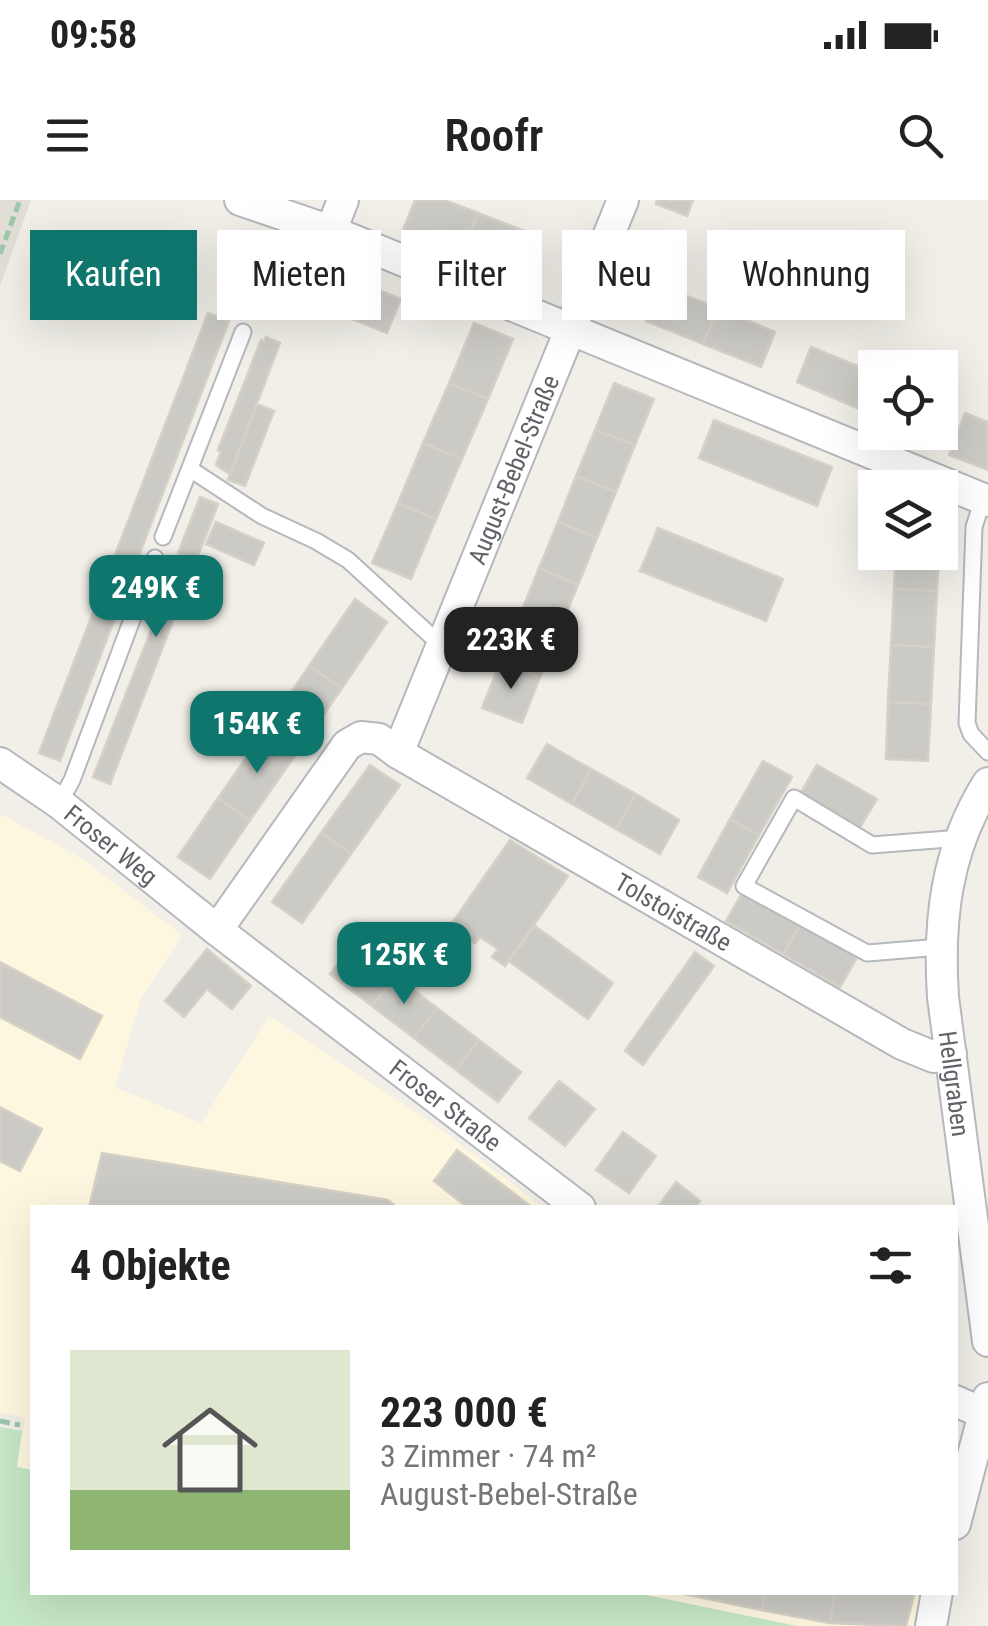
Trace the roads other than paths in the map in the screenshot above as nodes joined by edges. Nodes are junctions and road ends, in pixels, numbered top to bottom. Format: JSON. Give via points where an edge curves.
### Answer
{"nodes":[{"id":1,"x":240,"y":200,"type":"edge"},
{"id":2,"x":343,"y":200,"type":"edge"},
{"id":3,"x":623,"y":200,"type":"edge"},
{"id":4,"x":328,"y":230,"type":"edge"},
{"id":5,"x":331,"y":230,"type":"edge"},
{"id":6,"x":381,"y":251,"type":"edge"},
{"id":7,"x":571,"y":329,"type":"junction"},
{"id":8,"x":243,"y":332,"type":"dead end"},
{"id":9,"x":190,"y":469,"type":"junction"},
{"id":10,"x":986,"y":500,"type":"edge"},
{"id":11,"x":163,"y":537,"type":"dead end"},
{"id":12,"x":155,"y":558,"type":"dead end"},
{"id":13,"x":442,"y":646,"type":"junction"},
{"id":14,"x":988,"y":752,"type":"edge"},
{"id":15,"x":398,"y":753,"type":"junction"},
{"id":16,"x":0,"y":762,"type":"edge"},
{"id":17,"x":988,"y":784,"type":"edge"},
{"id":18,"x":59,"y":803,"type":"junction"},
{"id":19,"x":960,"y":838,"type":"junction"},
{"id":20,"x":217,"y":930,"type":"junction"},
{"id":21,"x":941,"y":947,"type":"junction"},
{"id":22,"x":951,"y":1054,"type":"junction"},
{"id":23,"x":977,"y":1172,"type":"edge"},
{"id":24,"x":576,"y":1205,"type":"edge"},
{"id":25,"x":988,"y":1340,"type":"edge"},
{"id":26,"x":958,"y":1402,"type":"edge"},
{"id":27,"x":987,"y":1409,"type":"edge"},
{"id":28,"x":958,"y":1513,"type":"edge"},
{"id":29,"x":937,"y":1595,"type":"edge"},
{"id":30,"x":932,"y":1626,"type":"edge"}],
"edges":[{"from":1,"to":4,"type":"street"},
{"from":2,"to":5,"type":"street"},
{"from":3,"to":7,"type":"street","name":"August-Bebel-Straße"},
{"from":6,"to":7,"type":"street"},
{"from":7,"to":10,"type":"street"},
{"from":7,"to":13,"type":"street","name":"August-Bebel-Straße"},
{"from":8,"to":9,"type":"lane"},
{"from":9,"to":11,"type":"lane"},
{"from":9,"to":13,"type":"lane","via":[[348,560]]},
{"from":10,"to":14,"type":"lane","via":[[974,526],[967,724]]},
{"from":12,"to":18,"type":"lane"},
{"from":13,"to":15,"type":"street","name":"August-Bebel-Straße"},
{"from":15,"to":20,"type":"street","via":[[361,737],[347,745]]},
{"from":15,"to":22,"type":"street","name":"Tolstoistraße","via":[[902,1044],[934,1057]]},
{"from":16,"to":18,"type":"street","name":"Froser Weg"},
{"from":17,"to":19,"type":"street","name":"Hellgraben"},
{"from":18,"to":20,"type":"street","name":"Froser Weg"},
{"from":19,"to":21,"type":"street","name":"Hellgraben","via":[[946,884]]},
{"from":19,"to":21,"type":"lane","via":[[872,845],[794,798],[744,886],[866,953]]},
{"from":20,"to":24,"type":"street","name":"Froser Straße"},
{"from":21,"to":22,"type":"street","name":"Hellgraben"},
{"from":22,"to":23,"type":"street","name":"Hellgraben"},
{"from":23,"to":25,"type":"street","name":"Hellgraben"},
{"from":26,"to":27,"type":"street"},
{"from":27,"to":28,"type":"street"},
{"from":29,"to":30,"type":"street"}]}
